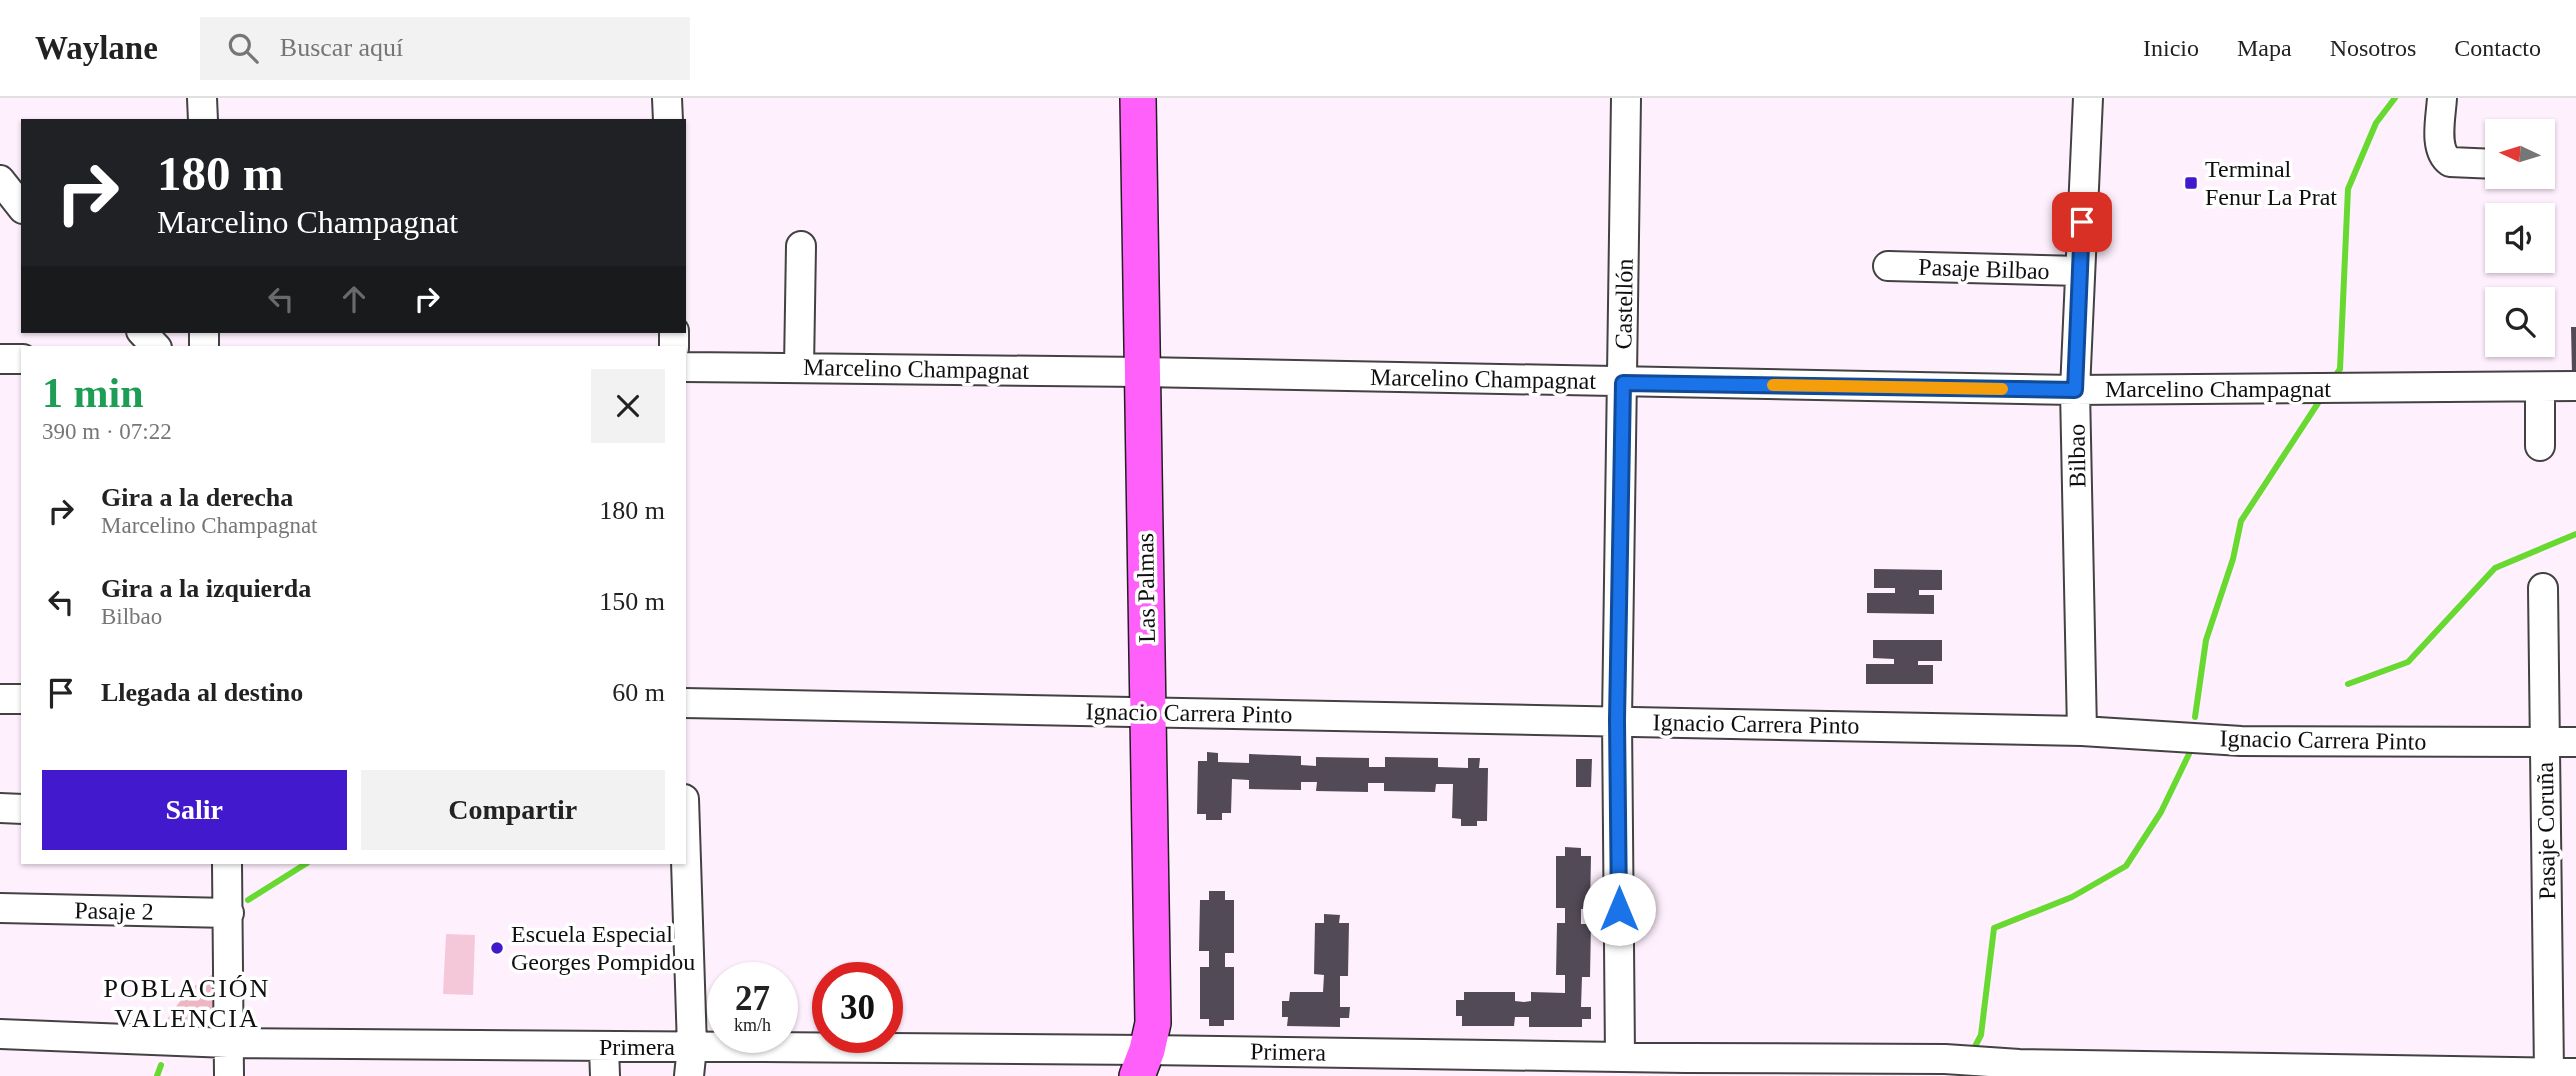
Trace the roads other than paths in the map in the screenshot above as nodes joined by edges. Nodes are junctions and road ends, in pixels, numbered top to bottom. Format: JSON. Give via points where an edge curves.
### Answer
{"nodes":[{"id":1,"x":202,"y":98,"type":"edge"},
{"id":2,"x":667,"y":98,"type":"edge"},
{"id":3,"x":1138,"y":98,"type":"edge"},
{"id":4,"x":1626,"y":98,"type":"edge"},
{"id":5,"x":2088,"y":98,"type":"edge"},
{"id":6,"x":2442,"y":98,"type":"edge"},
{"id":7,"x":203,"y":119,"type":"edge"},
{"id":8,"x":668,"y":119,"type":"edge"},
{"id":9,"x":2485,"y":163,"type":"edge"},
{"id":10,"x":0,"y":180,"type":"edge"},
{"id":11,"x":21,"y":206,"type":"edge"},
{"id":12,"x":801,"y":246,"type":"dead end"},
{"id":13,"x":1888,"y":266,"type":"dead end"},
{"id":14,"x":2080,"y":271,"type":"junction"},
{"id":15,"x":143,"y":333,"type":"edge"},
{"id":16,"x":155,"y":346,"type":"edge"},
{"id":17,"x":0,"y":359,"type":"edge"},
{"id":18,"x":21,"y":359,"type":"edge"},
{"id":19,"x":686,"y":367,"type":"edge"},
{"id":20,"x":799,"y":368,"type":"junction"},
{"id":21,"x":1142,"y":372,"type":"junction"},
{"id":22,"x":1623,"y":383,"type":"junction"},
{"id":23,"x":2576,"y":386,"type":"edge"},
{"id":24,"x":2540,"y":387,"type":"junction"},
{"id":25,"x":2075,"y":390,"type":"junction"},
{"id":26,"x":2540,"y":446,"type":"dead end"},
{"id":27,"x":2543,"y":588,"type":"dead end"},
{"id":28,"x":0,"y":699,"type":"edge"},
{"id":29,"x":21,"y":699,"type":"edge"},
{"id":30,"x":686,"y":703,"type":"edge"},
{"id":31,"x":1149,"y":713,"type":"junction"},
{"id":32,"x":1617,"y":720,"type":"junction"},
{"id":33,"x":2082,"y":731,"type":"junction"},
{"id":34,"x":2545,"y":742,"type":"junction"},
{"id":35,"x":2576,"y":742,"type":"edge"},
{"id":36,"x":0,"y":808,"type":"edge"},
{"id":37,"x":21,"y":809,"type":"edge"},
{"id":38,"x":686,"y":861,"type":"edge"},
{"id":39,"x":227,"y":864,"type":"edge"},
{"id":40,"x":0,"y":908,"type":"edge"},
{"id":41,"x":229,"y":913,"type":"junction"},
{"id":42,"x":0,"y":1034,"type":"edge"},
{"id":43,"x":228,"y":1043,"type":"junction"},
{"id":44,"x":604,"y":1047,"type":"junction"},
{"id":45,"x":692,"y":1047,"type":"junction"},
{"id":46,"x":1620,"y":1056,"type":"junction"},
{"id":47,"x":1142,"y":1063,"type":"edge"},
{"id":48,"x":1686,"y":1067,"type":"edge"},
{"id":49,"x":2019,"y":1070,"type":"edge"},
{"id":50,"x":2563,"y":1073,"type":"edge"},
{"id":51,"x":229,"y":1076,"type":"edge"},
{"id":52,"x":605,"y":1076,"type":"edge"},
{"id":53,"x":690,"y":1076,"type":"edge"}],
"edges":[{"from":1,"to":7,"type":"street"},
{"from":2,"to":8,"type":"street"},
{"from":3,"to":21,"type":"main road","name":"Las Palmas"},
{"from":4,"to":22,"type":"street","name":"Castellón"},
{"from":5,"to":14,"type":"street","name":"Bilbao"},
{"from":6,"to":9,"type":"street","via":[[2440,148],[2444,157],[2450,162]]},
{"from":10,"to":11,"type":"street"},
{"from":12,"to":20,"type":"street"},
{"from":13,"to":14,"type":"street","name":"Pasaje Bilbao"},
{"from":14,"to":25,"type":"street","name":"Bilbao"},
{"from":15,"to":16,"type":"street"},
{"from":17,"to":18,"type":"street"},
{"from":19,"to":20,"type":"street","name":"Marcelino Champagnat"},
{"from":20,"to":21,"type":"street","name":"Marcelino Champagnat"},
{"from":21,"to":22,"type":"street","name":"Marcelino Champagnat"},
{"from":21,"to":31,"type":"main road","name":"Las Palmas"},
{"from":22,"to":25,"type":"street","name":"Marcelino Champagnat"},
{"from":22,"to":32,"type":"street","name":"Castellón"},
{"from":23,"to":24,"type":"street","name":"Marcelino Champagnat"},
{"from":24,"to":25,"type":"street","name":"Marcelino Champagnat"},
{"from":24,"to":26,"type":"street"},
{"from":25,"to":33,"type":"street","name":"Bilbao"},
{"from":27,"to":34,"type":"street","name":"Pasaje Coruña"},
{"from":28,"to":29,"type":"street"},
{"from":30,"to":31,"type":"street","name":"Ignacio Carrera Pinto"},
{"from":31,"to":32,"type":"street","name":"Ignacio Carrera Pinto"},
{"from":31,"to":47,"type":"main road","name":"Las Palmas","via":[[1153,1023]]},
{"from":32,"to":33,"type":"street","name":"Ignacio Carrera Pinto"},
{"from":32,"to":46,"type":"street","name":"Castellón"},
{"from":33,"to":34,"type":"street","name":"Ignacio Carrera Pinto","via":[[2241,741]]},
{"from":34,"to":35,"type":"street","name":"Ignacio Carrera Pinto"},
{"from":34,"to":50,"type":"street","name":"Pasaje Coruña"},
{"from":36,"to":37,"type":"street"},
{"from":38,"to":45,"type":"street"},
{"from":39,"to":41,"type":"street"},
{"from":40,"to":41,"type":"street","name":"Pasaje 2"},
{"from":41,"to":43,"type":"street"},
{"from":42,"to":43,"type":"street","name":"Primera"},
{"from":43,"to":44,"type":"street","name":"Primera"},
{"from":43,"to":51,"type":"street"},
{"from":44,"to":45,"type":"street","name":"Primera"},
{"from":44,"to":52,"type":"street"},
{"from":45,"to":47,"type":"street","name":"Primera"},
{"from":45,"to":53,"type":"street"},
{"from":46,"to":47,"type":"street","name":"Primera"},
{"from":46,"to":48,"type":"street","name":"Primera"},
{"from":48,"to":49,"type":"street","name":"Primera","via":[[1945,1059],[1990,1060]]},
{"from":49,"to":50,"type":"street","name":"Primera"}]}
